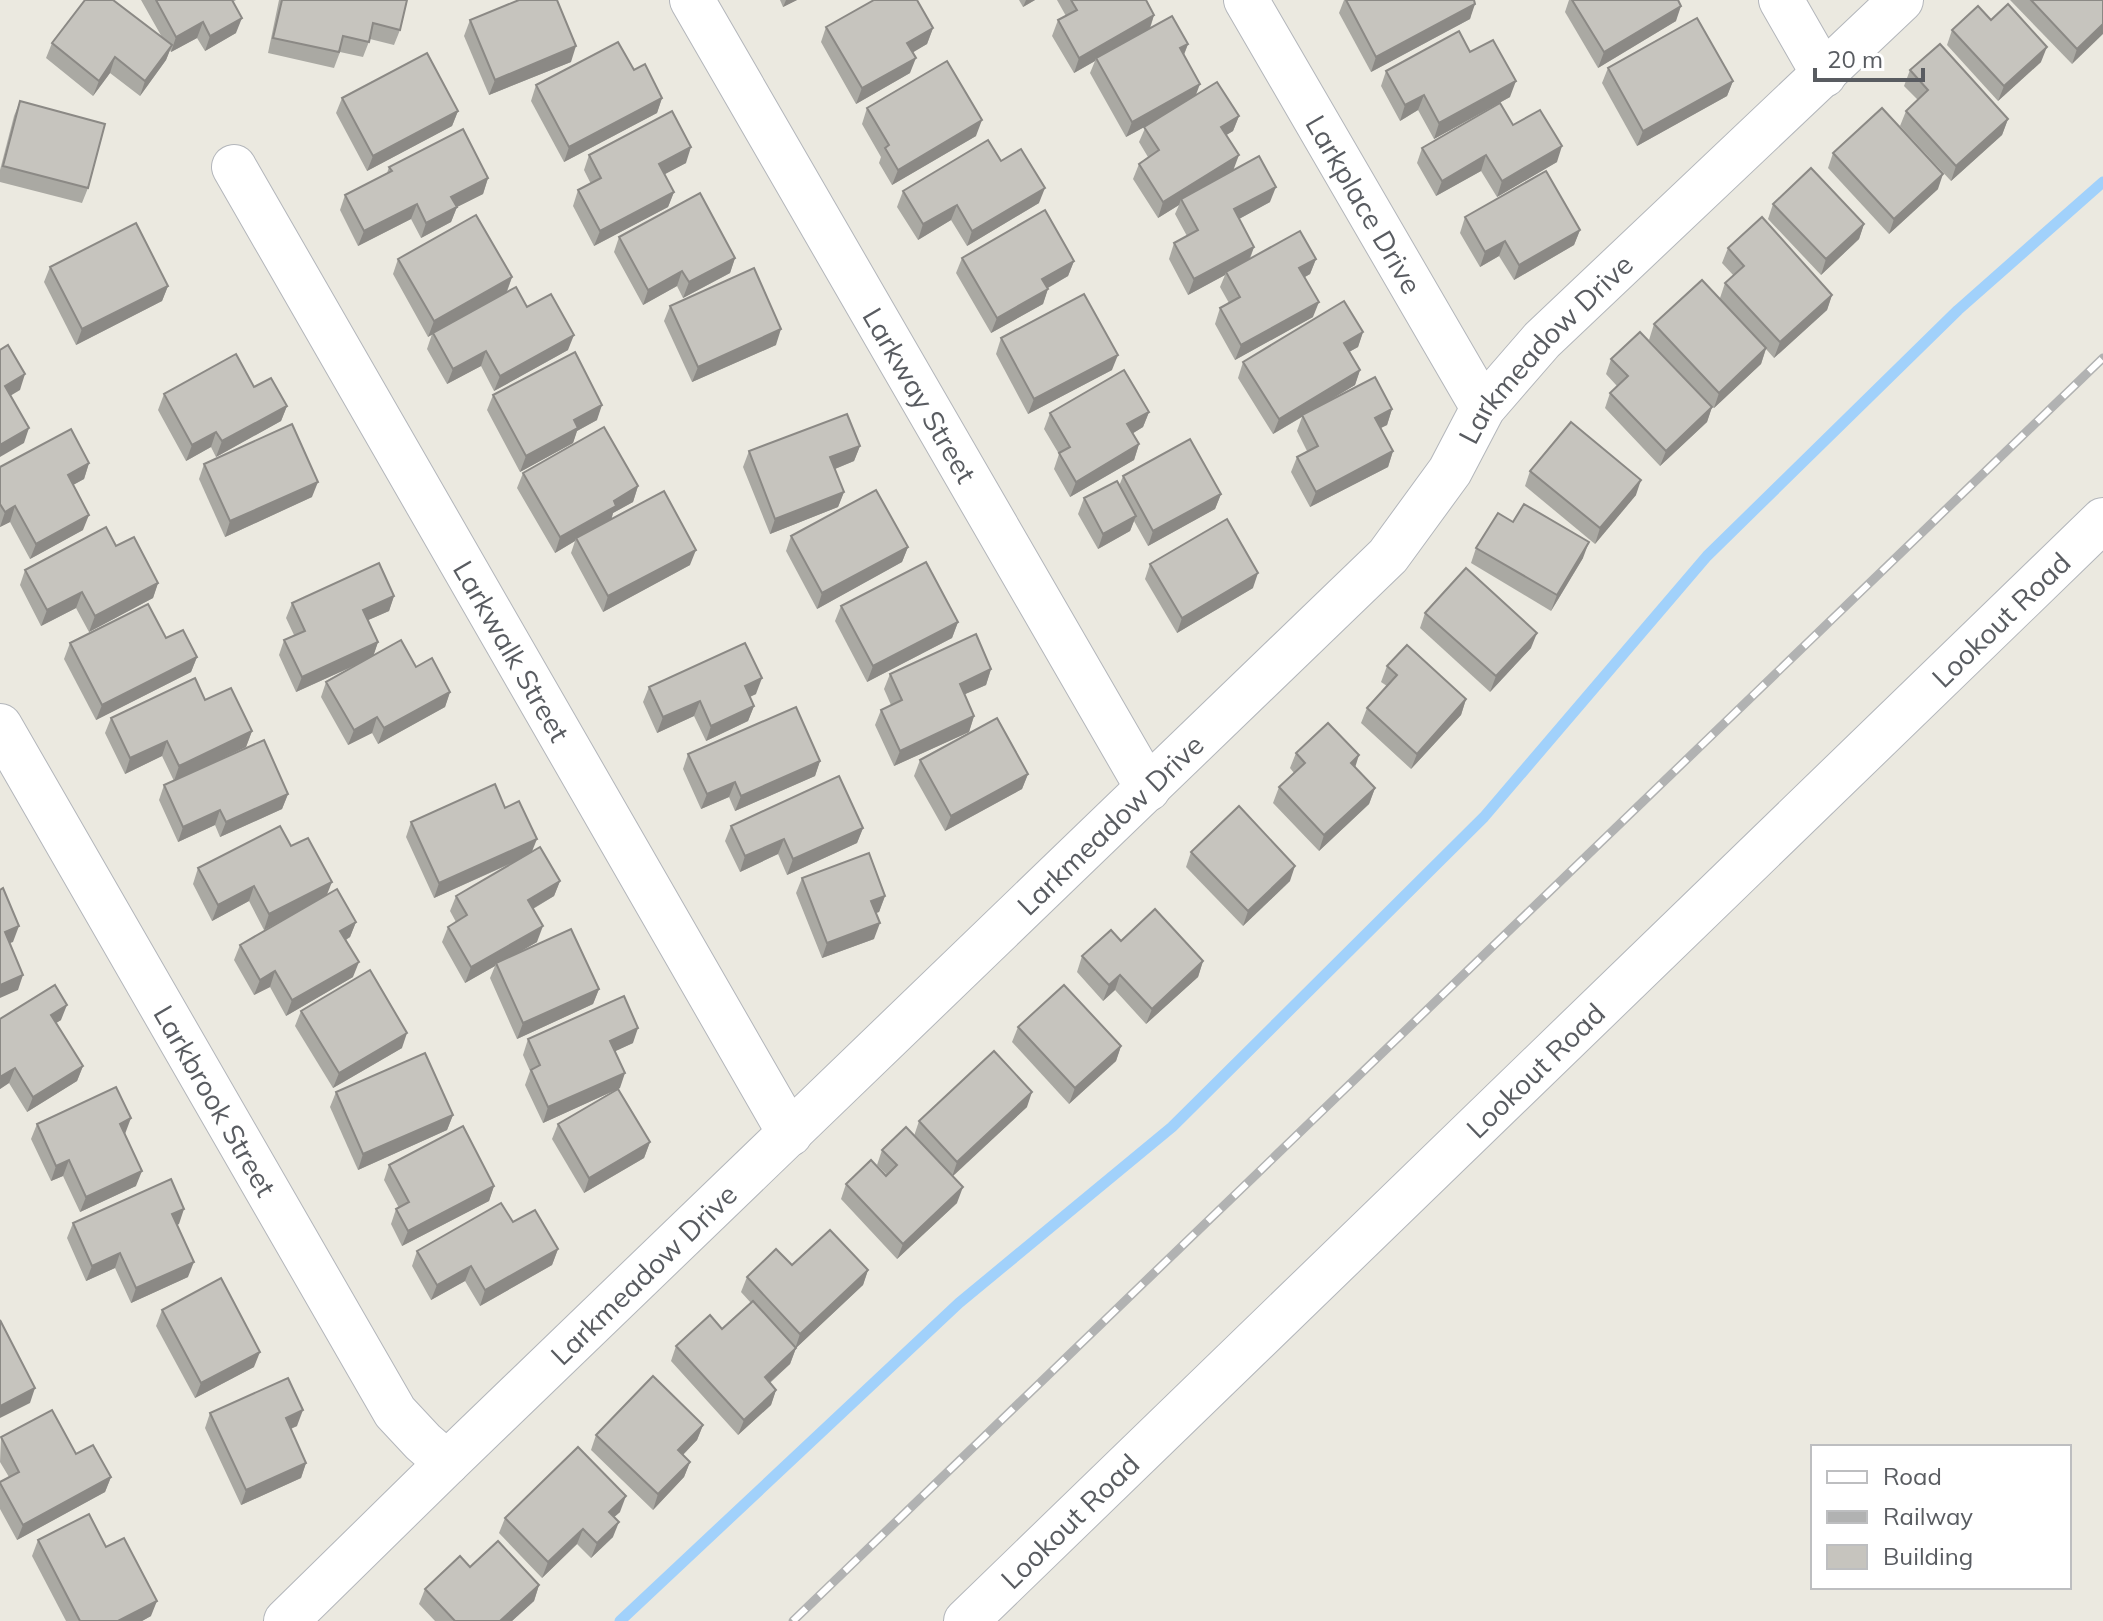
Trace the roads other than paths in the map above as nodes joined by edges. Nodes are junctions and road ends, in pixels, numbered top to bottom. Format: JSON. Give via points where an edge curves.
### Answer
{"nodes":[{"id":1,"x":692,"y":0,"type":"edge"},
{"id":2,"x":1246,"y":0,"type":"edge"},
{"id":3,"x":1781,"y":0,"type":"edge"},
{"id":4,"x":1901,"y":0,"type":"edge"},
{"id":5,"x":1824,"y":75,"type":"junction"},
{"id":6,"x":234,"y":167,"type":"dead end"},
{"id":7,"x":1483,"y":408,"type":"junction"},
{"id":8,"x":2103,"y":520,"type":"edge"},
{"id":9,"x":0,"y":726,"type":"edge"},
{"id":10,"x":1148,"y":789,"type":"junction"},
{"id":11,"x":790,"y":1134,"type":"junction"},
{"id":12,"x":447,"y":1463,"type":"junction"},
{"id":13,"x":286,"y":1621,"type":"edge"},
{"id":14,"x":966,"y":1621,"type":"edge"}],
"edges":[{"from":1,"to":10,"type":"street","name":"Larkway Street"},
{"from":2,"to":7,"type":"street","name":"Larkplace Drive"},
{"from":3,"to":5,"type":"street"},
{"from":4,"to":5,"type":"street","name":"Larkmeadow Drive"},
{"from":5,"to":7,"type":"street","name":"Larkmeadow Drive","via":[[1542,340]]},
{"from":6,"to":11,"type":"street","name":"Larkwalk Street"},
{"from":7,"to":10,"type":"street","name":"Larkmeadow Drive","via":[[1450,471],[1388,556]]},
{"from":8,"to":14,"type":"street","name":"Lookout Road"},
{"from":9,"to":12,"type":"street","name":"Larkbrook Street","via":[[395,1412]]},
{"from":10,"to":11,"type":"street","name":"Larkmeadow Drive"},
{"from":11,"to":12,"type":"street","name":"Larkmeadow Drive"},
{"from":12,"to":13,"type":"street","name":"Larkmeadow Drive"}]}
